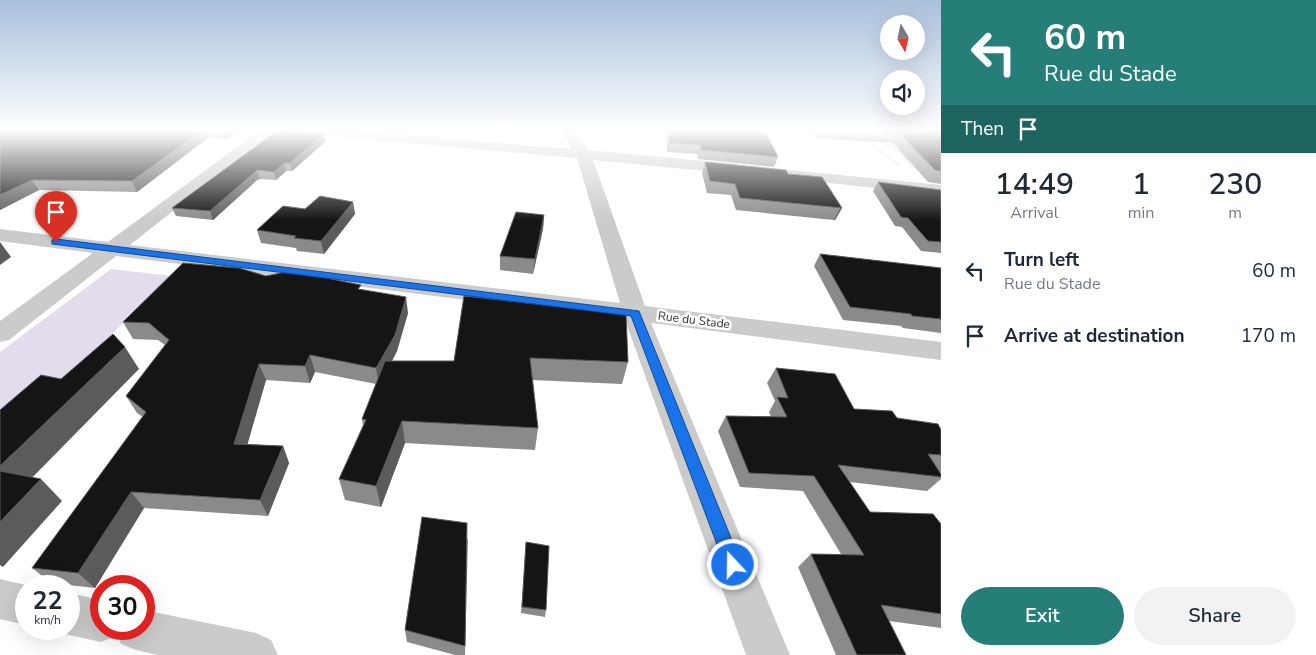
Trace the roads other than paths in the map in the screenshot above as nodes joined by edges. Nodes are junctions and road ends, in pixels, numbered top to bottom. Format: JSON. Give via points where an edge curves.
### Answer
{"nodes":[{"id":1,"x":228,"y":161,"type":"edge"},
{"id":2,"x":585,"y":161,"type":"edge"},
{"id":3,"x":646,"y":161,"type":"edge"},
{"id":4,"x":757,"y":172,"type":"edge"},
{"id":5,"x":776,"y":174,"type":"edge"},
{"id":6,"x":934,"y":190,"type":"edge"},
{"id":7,"x":0,"y":235,"type":"edge"},
{"id":8,"x":111,"y":249,"type":"junction"},
{"id":9,"x":635,"y":313,"type":"junction"},
{"id":10,"x":0,"y":334,"type":"edge"},
{"id":11,"x":941,"y":351,"type":"edge"},
{"id":12,"x":0,"y":599,"type":"edge"},
{"id":13,"x":15,"y":602,"type":"edge"},
{"id":14,"x":155,"y":633,"type":"edge"},
{"id":15,"x":256,"y":655,"type":"edge"},
{"id":16,"x":768,"y":655,"type":"edge"}],
"edges":[{"from":1,"to":8,"type":"street"},
{"from":2,"to":9,"type":"street"},
{"from":3,"to":4,"type":"street"},
{"from":5,"to":6,"type":"street"},
{"from":7,"to":8,"type":"street","name":"Rue du Stade"},
{"from":8,"to":9,"type":"street","name":"Rue du Stade"},
{"from":8,"to":10,"type":"street"},
{"from":9,"to":11,"type":"street","name":"Rue du Stade"},
{"from":9,"to":16,"type":"street"},
{"from":12,"to":13,"type":"street"},
{"from":14,"to":15,"type":"street"}]}
